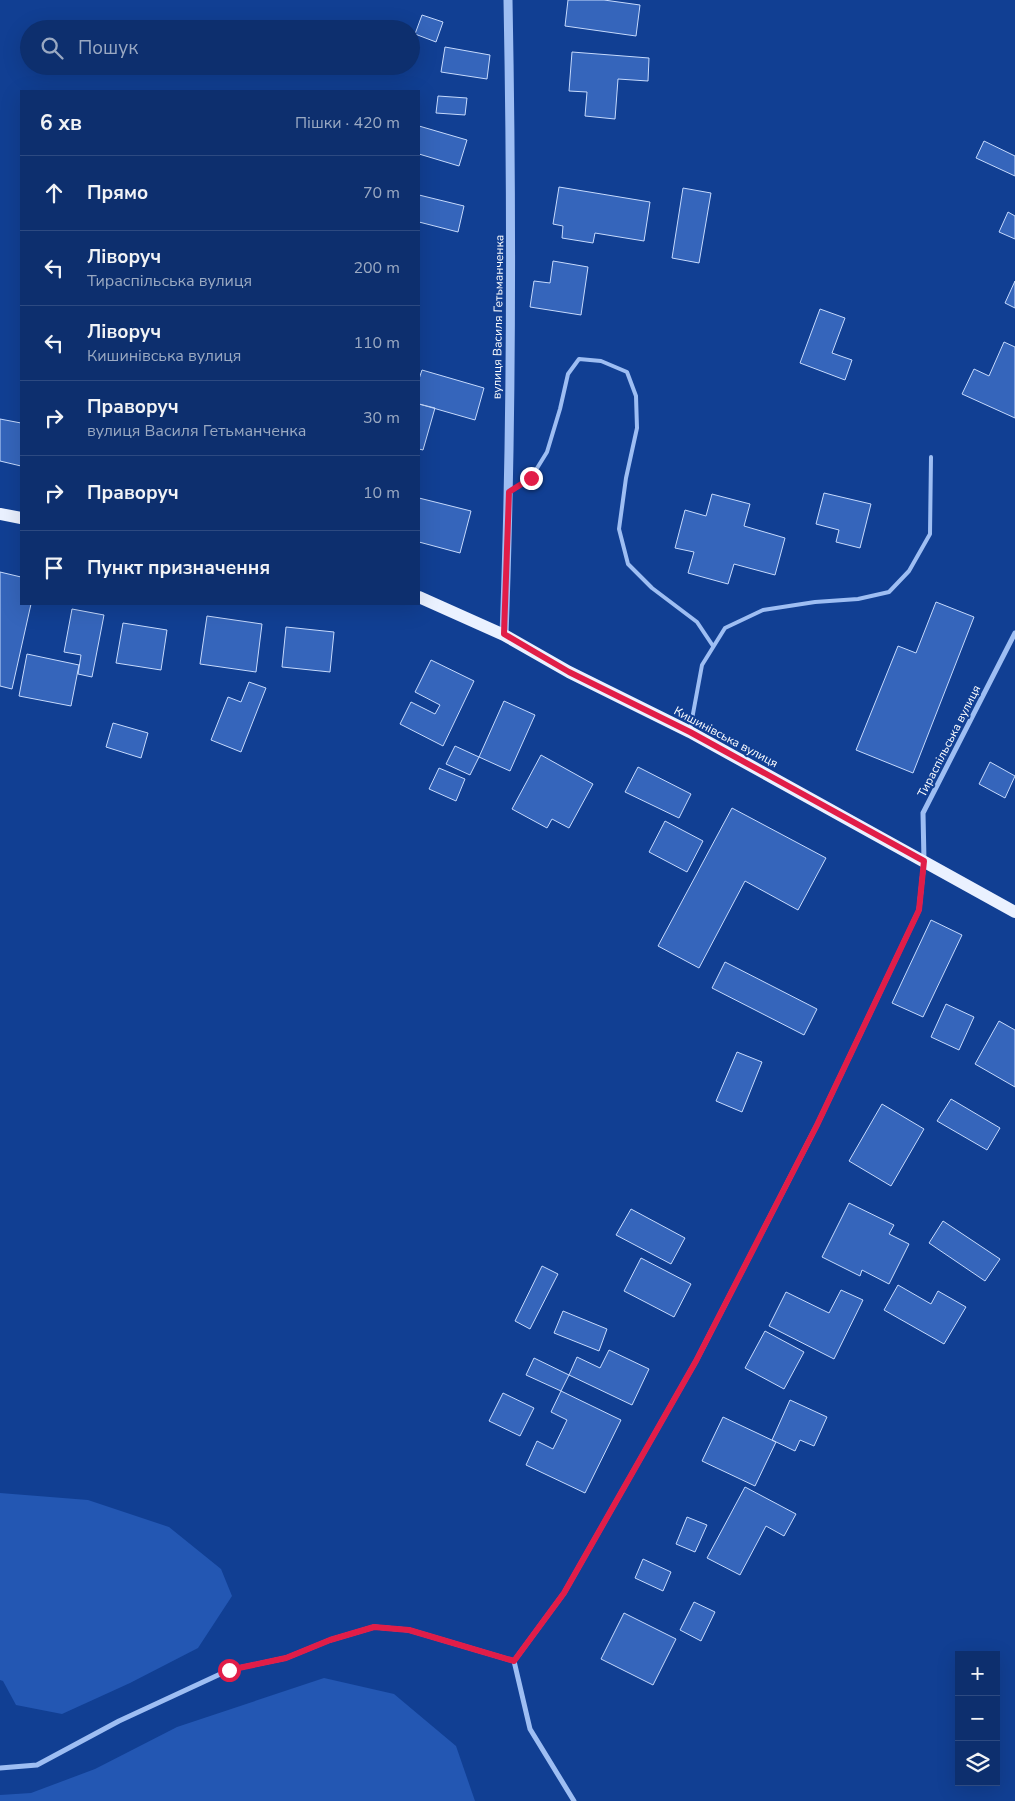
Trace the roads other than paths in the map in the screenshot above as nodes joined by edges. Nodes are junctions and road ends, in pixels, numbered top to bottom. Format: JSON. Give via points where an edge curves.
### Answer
{"nodes":[{"id":1,"x":508,"y":0,"type":"edge"},
{"id":2,"x":931,"y":457,"type":"dead end"},
{"id":3,"x":509,"y":492,"type":"junction"},
{"id":4,"x":0,"y":514,"type":"edge"},
{"id":5,"x":20,"y":518,"type":"edge"},
{"id":6,"x":420,"y":598,"type":"edge"},
{"id":7,"x":1015,"y":633,"type":"edge"},
{"id":8,"x":504,"y":634,"type":"junction"},
{"id":9,"x":714,"y":646,"type":"junction"},
{"id":10,"x":690,"y":732,"type":"junction"},
{"id":11,"x":924,"y":861,"type":"junction"},
{"id":12,"x":1015,"y":912,"type":"edge"},
{"id":13,"x":514,"y":1661,"type":"junction"},
{"id":14,"x":0,"y":1768,"type":"edge"},
{"id":15,"x":574,"y":1801,"type":"edge"}],
"edges":[{"from":1,"to":3,"type":"street","name":"вулиця Василя Гетьманченка","via":[[512,227]]},
{"from":2,"to":9,"type":"lane","via":[[930,534],[909,571],[889,592],[858,599],[763,610],[725,628]]},
{"from":3,"to":8,"type":"street","name":"вулиця Василя Гетьманченка"},
{"from":3,"to":9,"type":"lane","via":[[531,478],[547,452],[568,374],[579,359],[600,361],[627,372],[636,396],[637,428],[619,529],[628,564],[652,588],[697,622]]},
{"from":4,"to":5,"type":"main road"},
{"from":6,"to":8,"type":"main road","name":"Кишинівська вулиця"},
{"from":7,"to":11,"type":"street","name":"Тираспільська вулиця","via":[[923,813]]},
{"from":8,"to":10,"type":"main road","name":"Кишинівська вулиця","via":[[569,672]]},
{"from":9,"to":10,"type":"lane","via":[[702,665]]},
{"from":10,"to":11,"type":"main road","name":"Кишинівська вулиця"},
{"from":11,"to":12,"type":"main road","name":"Кишинівська вулиця"},
{"from":11,"to":13,"type":"street","name":"Тираспільська вулиця","via":[[919,910],[817,1125],[691,1369],[564,1593]]},
{"from":13,"to":14,"type":"street","via":[[409,1630],[374,1627],[286,1658],[229,1670],[119,1721],[37,1766]]},
{"from":13,"to":15,"type":"street","via":[[530,1729]]}]}
